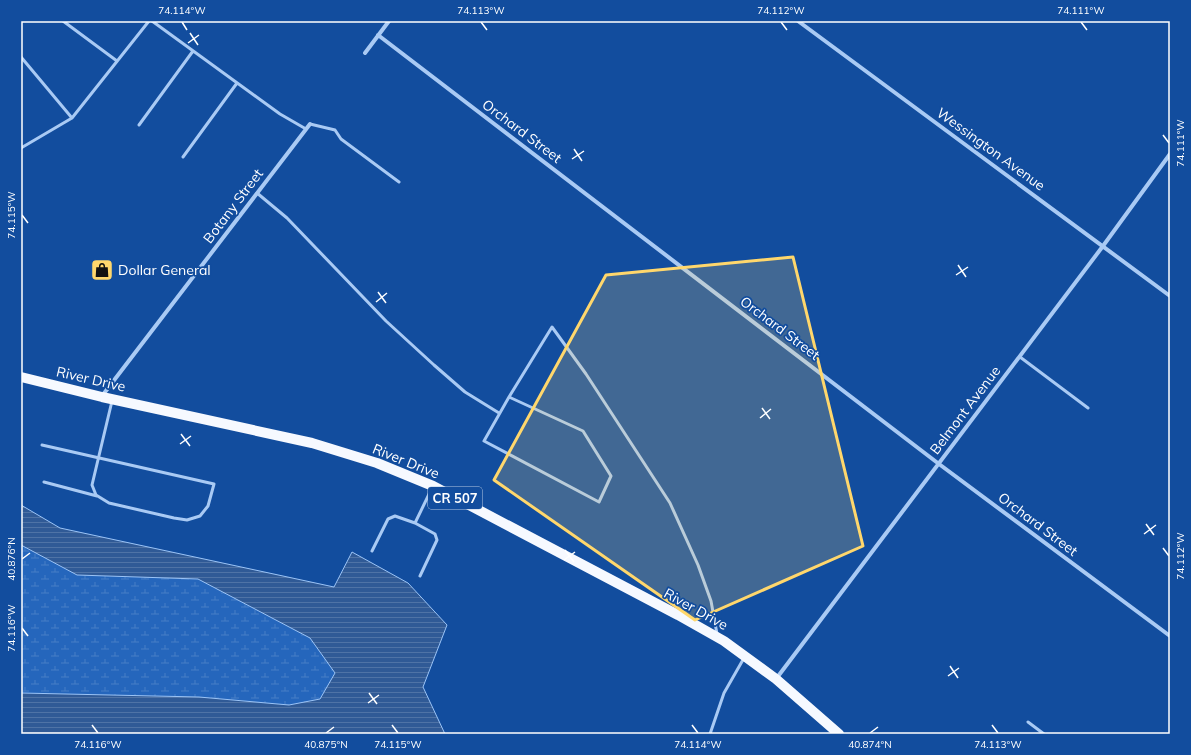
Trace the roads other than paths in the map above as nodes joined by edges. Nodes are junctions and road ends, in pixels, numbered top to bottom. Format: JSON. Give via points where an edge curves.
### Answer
{"nodes":[{"id":1,"x":63,"y":21,"type":"edge"},
{"id":2,"x":150,"y":21,"type":"edge"},
{"id":3,"x":389,"y":21,"type":"edge"},
{"id":4,"x":798,"y":21,"type":"edge"},
{"id":5,"x":378,"y":35,"type":"junction"},
{"id":6,"x":193,"y":51,"type":"junction"},
{"id":7,"x":365,"y":53,"type":"dead end"},
{"id":8,"x":21,"y":57,"type":"edge"},
{"id":9,"x":117,"y":61,"type":"junction"},
{"id":10,"x":237,"y":83,"type":"junction"},
{"id":11,"x":72,"y":118,"type":"junction"},
{"id":12,"x":310,"y":124,"type":"joint"},
{"id":13,"x":139,"y":125,"type":"dead end"},
{"id":14,"x":306,"y":129,"type":"junction"},
{"id":15,"x":21,"y":148,"type":"edge"},
{"id":16,"x":1170,"y":154,"type":"edge"},
{"id":17,"x":183,"y":157,"type":"dead end"},
{"id":18,"x":399,"y":182,"type":"dead end"},
{"id":19,"x":257,"y":193,"type":"junction"},
{"id":20,"x":1103,"y":246,"type":"junction"},
{"id":21,"x":1170,"y":296,"type":"edge"},
{"id":22,"x":1020,"y":357,"type":"junction"},
{"id":23,"x":21,"y":377,"type":"edge"},
{"id":24,"x":102,"y":397,"type":"junction"},
{"id":25,"x":508,"y":397,"type":"junction"},
{"id":26,"x":112,"y":399,"type":"junction"},
{"id":27,"x":1088,"y":408,"type":"dead end"},
{"id":28,"x":499,"y":413,"type":"junction"},
{"id":29,"x":42,"y":445,"type":"dead end"},
{"id":30,"x":98,"y":456,"type":"junction"},
{"id":31,"x":939,"y":464,"type":"junction"},
{"id":32,"x":44,"y":482,"type":"dead end"},
{"id":33,"x":433,"y":486,"type":"junction"},
{"id":34,"x":98,"y":496,"type":"junction"},
{"id":35,"x":415,"y":523,"type":"junction"},
{"id":36,"x":372,"y":551,"type":"dead end"},
{"id":37,"x":420,"y":576,"type":"dead end"},
{"id":38,"x":1170,"y":636,"type":"edge"},
{"id":39,"x":718,"y":637,"type":"junction"},
{"id":40,"x":744,"y":656,"type":"junction"},
{"id":41,"x":776,"y":679,"type":"junction"},
{"id":42,"x":1028,"y":722,"type":"dead end"},
{"id":43,"x":710,"y":734,"type":"edge"},
{"id":44,"x":839,"y":734,"type":"edge"},
{"id":45,"x":1044,"y":734,"type":"edge"}],
"edges":[{"from":1,"to":9,"type":"lane"},
{"from":2,"to":6,"type":"lane"},
{"from":2,"to":9,"type":"lane"},
{"from":3,"to":5,"type":"street"},
{"from":4,"to":20,"type":"street","name":"Wessington Avenue"},
{"from":5,"to":7,"type":"street"},
{"from":5,"to":31,"type":"street","name":"Orchard Street"},
{"from":6,"to":10,"type":"lane"},
{"from":6,"to":13,"type":"lane"},
{"from":8,"to":11,"type":"lane"},
{"from":9,"to":11,"type":"lane"},
{"from":10,"to":14,"type":"lane"},
{"from":10,"to":17,"type":"lane"},
{"from":11,"to":15,"type":"lane"},
{"from":12,"to":14,"type":"street","name":"Botany Street"},
{"from":12,"to":18,"type":"lane","via":[[334,130],[342,140]]},
{"from":14,"to":19,"type":"street","name":"Botany Street"},
{"from":16,"to":20,"type":"street","name":"Belmont Avenue"},
{"from":19,"to":24,"type":"street","name":"Botany Street"},
{"from":19,"to":28,"type":"lane","via":[[287,218],[386,321],[434,365],[465,392]]},
{"from":20,"to":21,"type":"street","name":"Wessington Avenue"},
{"from":20,"to":22,"type":"street","name":"Belmont Avenue"},
{"from":22,"to":27,"type":"lane"},
{"from":22,"to":31,"type":"street","name":"Belmont Avenue"},
{"from":23,"to":24,"type":"main road","name":"River Drive","number":"CR 507"},
{"from":24,"to":26,"type":"main road","name":"River Drive","number":"CR 507"},
{"from":25,"to":28,"type":"lane"},
{"from":25,"to":28,"type":"lane","via":[[583,432],[611,476],[599,502],[484,441]]},
{"from":25,"to":39,"type":"lane","via":[[552,327],[670,502],[711,601]]},
{"from":26,"to":30,"type":"lane"},
{"from":26,"to":33,"type":"main road","name":"River Drive","number":"CR 507","via":[[312,443],[377,463]]},
{"from":29,"to":30,"type":"lane"},
{"from":30,"to":34,"type":"lane","via":[[92,485]]},
{"from":30,"to":34,"type":"lane","via":[[214,484],[208,506],[200,516],[187,520],[109,503]]},
{"from":31,"to":38,"type":"street","name":"Orchard Street"},
{"from":31,"to":41,"type":"street","name":"Belmont Avenue"},
{"from":32,"to":34,"type":"lane"},
{"from":33,"to":35,"type":"lane"},
{"from":33,"to":39,"type":"main road","name":"River Drive","number":"CR 507"},
{"from":35,"to":36,"type":"lane","via":[[395,516],[388,520]]},
{"from":35,"to":37,"type":"lane","via":[[435,534],[437,540]]},
{"from":39,"to":40,"type":"main road","name":"River Drive","number":"CR 507"},
{"from":40,"to":41,"type":"main road","name":"River Drive","number":"CR 507"},
{"from":40,"to":43,"type":"lane","via":[[724,693]]},
{"from":41,"to":44,"type":"main road","name":"River Drive","number":"CR 507"},
{"from":42,"to":45,"type":"lane"}]}
